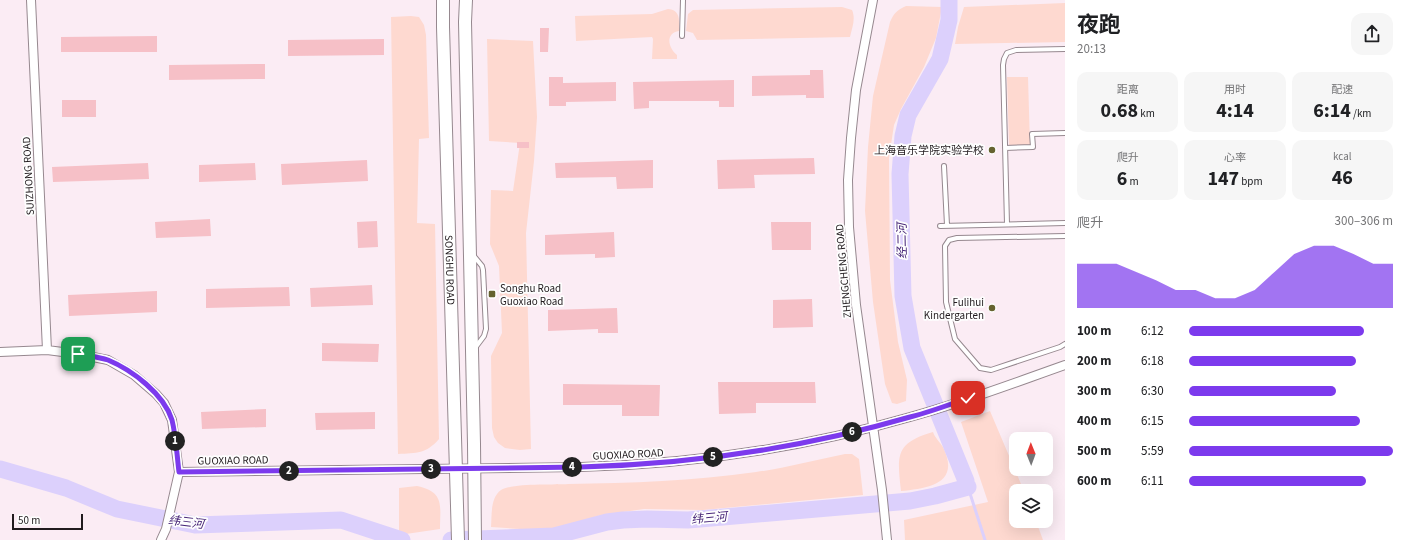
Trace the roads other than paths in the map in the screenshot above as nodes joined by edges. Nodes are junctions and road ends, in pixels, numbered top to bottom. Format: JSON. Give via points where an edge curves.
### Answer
{"nodes":[{"id":1,"x":31,"y":0,"type":"edge"},
{"id":2,"x":443,"y":0,"type":"edge"},
{"id":3,"x":466,"y":0,"type":"edge"},
{"id":4,"x":683,"y":0,"type":"edge"},
{"id":5,"x":873,"y":0,"type":"edge"},
{"id":6,"x":682,"y":36,"type":"dead end"},
{"id":7,"x":1065,"y":50,"type":"edge"},
{"id":8,"x":1065,"y":133,"type":"edge"},
{"id":9,"x":1005,"y":148,"type":"junction"},
{"id":10,"x":944,"y":166,"type":"dead end"},
{"id":11,"x":1065,"y":223,"type":"edge"},
{"id":12,"x":1007,"y":224,"type":"junction"},
{"id":13,"x":947,"y":225,"type":"junction"},
{"id":14,"x":940,"y":226,"type":"dead end"},
{"id":15,"x":1065,"y":236,"type":"edge"},
{"id":16,"x":1065,"y":344,"type":"edge"},
{"id":17,"x":47,"y":350,"type":"junction"},
{"id":18,"x":0,"y":352,"type":"edge"},
{"id":19,"x":1065,"y":365,"type":"edge"},
{"id":20,"x":874,"y":427,"type":"junction"},
{"id":21,"x":474,"y":468,"type":"junction"},
{"id":22,"x":457,"y":469,"type":"junction"},
{"id":23,"x":179,"y":472,"type":"junction"},
{"id":24,"x":161,"y":540,"type":"edge"},
{"id":25,"x":458,"y":540,"type":"edge"},
{"id":26,"x":474,"y":540,"type":"edge"},
{"id":27,"x":887,"y":540,"type":"edge"}],
"edges":[{"from":1,"to":17,"type":"street","name":"SUIZHONG ROAD"},
{"from":2,"to":22,"type":"main road","name":"SONGHU ROAD"},
{"from":3,"to":21,"type":"main road","name":"SONGHU ROAD"},
{"from":4,"to":6,"type":"lane"},
{"from":5,"to":20,"type":"street","name":"ZHENGCHENG ROAD","via":[[856,90],[848,180],[849,227],[856,305]]},
{"from":7,"to":9,"type":"lane","via":[[1016,50],[1005,55]]},
{"from":8,"to":9,"type":"lane","via":[[1032,134],[1033,147]]},
{"from":9,"to":12,"type":"lane"},
{"from":10,"to":13,"type":"lane"},
{"from":11,"to":12,"type":"lane"},
{"from":12,"to":13,"type":"lane"},
{"from":13,"to":14,"type":"lane"},
{"from":15,"to":16,"type":"lane","via":[[957,238],[949,240],[945,246],[946,302],[955,339],[980,368],[991,370]]},
{"from":17,"to":18,"type":"street"},
{"from":17,"to":23,"type":"street","via":[[108,360],[134,375],[156,394],[164,403],[172,420]]},
{"from":19,"to":20,"type":"street","name":"GUOXIAO ROAD"},
{"from":20,"to":21,"type":"street","name":"GUOXIAO ROAD","via":[[787,446],[677,462],[622,466]]},
{"from":20,"to":27,"type":"street","name":"ZHENGCHENG ROAD"},
{"from":21,"to":22,"type":"street","name":"GUOXIAO ROAD"},
{"from":21,"to":26,"type":"main road","name":"SONGHU ROAD"},
{"from":22,"to":23,"type":"street","name":"GUOXIAO ROAD"},
{"from":22,"to":25,"type":"main road","name":"SONGHU ROAD"},
{"from":23,"to":24,"type":"street","via":[[166,529]]}]}
